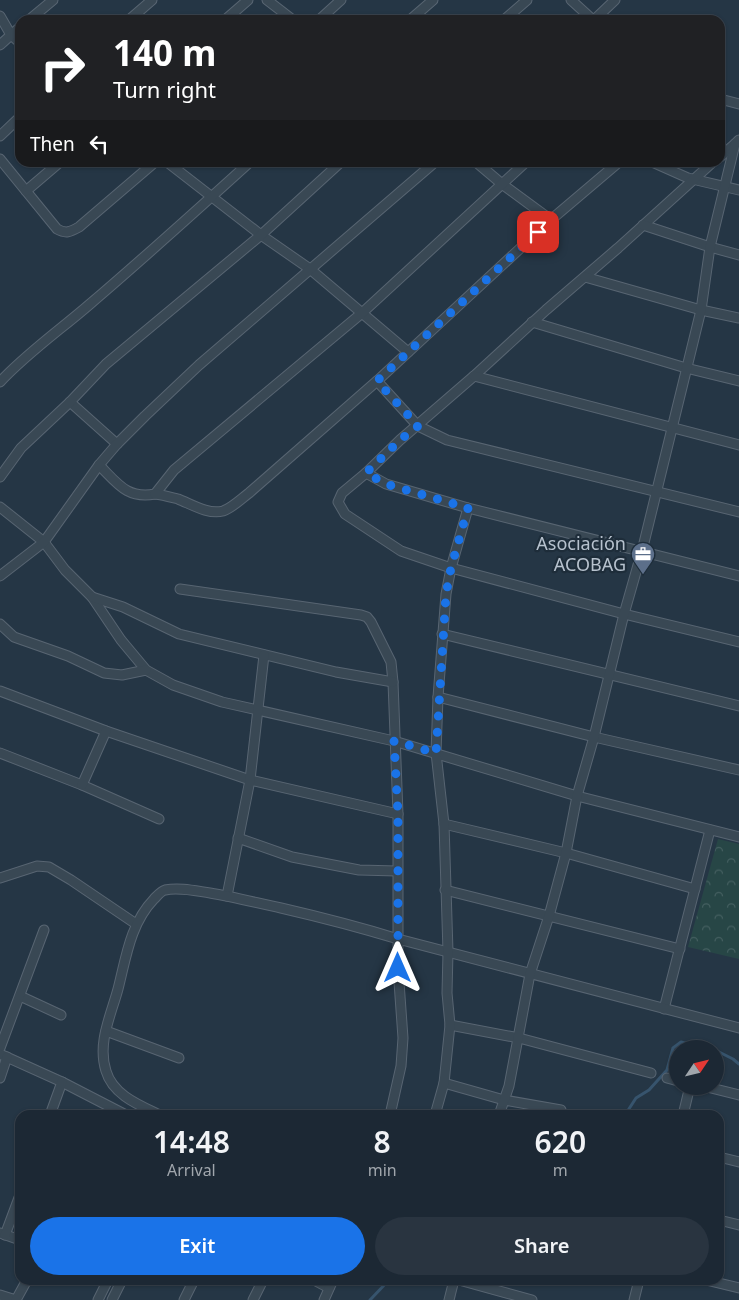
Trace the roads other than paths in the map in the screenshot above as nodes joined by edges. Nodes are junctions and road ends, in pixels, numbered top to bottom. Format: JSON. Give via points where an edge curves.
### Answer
{"nodes":[{"id":1,"x":53,"y":0,"type":"edge"},
{"id":2,"x":152,"y":0,"type":"edge"},
{"id":3,"x":248,"y":0,"type":"edge"},
{"id":4,"x":267,"y":0,"type":"edge"},
{"id":5,"x":341,"y":0,"type":"edge"},
{"id":6,"x":433,"y":0,"type":"edge"},
{"id":7,"x":527,"y":0,"type":"edge"},
{"id":8,"x":570,"y":0,"type":"edge"},
{"id":9,"x":615,"y":0,"type":"edge"},
{"id":10,"x":35,"y":15,"type":"edge"},
{"id":11,"x":135,"y":15,"type":"edge"},
{"id":12,"x":231,"y":15,"type":"edge"},
{"id":13,"x":286,"y":15,"type":"edge"},
{"id":14,"x":324,"y":15,"type":"edge"},
{"id":15,"x":416,"y":15,"type":"edge"},
{"id":16,"x":510,"y":15,"type":"edge"},
{"id":17,"x":588,"y":15,"type":"edge"},
{"id":18,"x":599,"y":15,"type":"edge"},
{"id":19,"x":0,"y":16,"type":"edge"},
{"id":20,"x":15,"y":31,"type":"edge"},
{"id":21,"x":11,"y":34,"type":"junction"},
{"id":22,"x":15,"y":38,"type":"edge"},
{"id":23,"x":0,"y":45,"type":"edge"},
{"id":24,"x":725,"y":100,"type":"edge"},
{"id":25,"x":739,"y":104,"type":"edge"},
{"id":26,"x":15,"y":122,"type":"edge"},
{"id":27,"x":0,"y":136,"type":"edge"},
{"id":28,"x":737,"y":142,"type":"edge"},
{"id":29,"x":725,"y":153,"type":"edge"},
{"id":30,"x":0,"y":159,"type":"edge"},
{"id":31,"x":54,"y":167,"type":"edge"},
{"id":32,"x":149,"y":167,"type":"edge"},
{"id":33,"x":173,"y":167,"type":"edge"},
{"id":34,"x":245,"y":167,"type":"edge"},
{"id":35,"x":335,"y":167,"type":"edge"},
{"id":36,"x":429,"y":167,"type":"edge"},
{"id":37,"x":482,"y":167,"type":"edge"},
{"id":38,"x":521,"y":167,"type":"edge"},
{"id":39,"x":613,"y":167,"type":"edge"},
{"id":40,"x":664,"y":167,"type":"edge"},
{"id":41,"x":707,"y":167,"type":"edge"},
{"id":42,"x":693,"y":179,"type":"junction"},
{"id":43,"x":502,"y":184,"type":"junction"},
{"id":44,"x":725,"y":186,"type":"junction"},
{"id":45,"x":739,"y":190,"type":"edge"},
{"id":46,"x":26,"y":191,"type":"junction"},
{"id":47,"x":211,"y":198,"type":"junction"},
{"id":48,"x":551,"y":220,"type":"junction"},
{"id":49,"x":643,"y":226,"type":"junction"},
{"id":50,"x":261,"y":235,"type":"junction"},
{"id":51,"x":710,"y":247,"type":"junction"},
{"id":52,"x":739,"y":255,"type":"edge"},
{"id":53,"x":310,"y":269,"type":"junction"},
{"id":54,"x":585,"y":277,"type":"junction"},
{"id":55,"x":701,"y":310,"type":"junction"},
{"id":56,"x":362,"y":313,"type":"junction"},
{"id":57,"x":739,"y":318,"type":"edge"},
{"id":58,"x":532,"y":322,"type":"junction"},
{"id":59,"x":408,"y":352,"type":"junction"},
{"id":60,"x":686,"y":368,"type":"junction"},
{"id":61,"x":474,"y":376,"type":"junction"},
{"id":62,"x":377,"y":381,"type":"junction"},
{"id":63,"x":739,"y":381,"type":"edge"},
{"id":64,"x":0,"y":382,"type":"edge"},
{"id":65,"x":70,"y":402,"type":"junction"},
{"id":66,"x":418,"y":426,"type":"junction"},
{"id":67,"x":672,"y":428,"type":"junction"},
{"id":68,"x":117,"y":444,"type":"junction"},
{"id":69,"x":739,"y":445,"type":"edge"},
{"id":70,"x":99,"y":465,"type":"junction"},
{"id":71,"x":366,"y":473,"type":"junction"},
{"id":72,"x":0,"y":477,"type":"edge"},
{"id":73,"x":656,"y":492,"type":"junction"},
{"id":74,"x":155,"y":494,"type":"junction"},
{"id":75,"x":0,"y":507,"type":"edge"},
{"id":76,"x":468,"y":508,"type":"junction"},
{"id":77,"x":739,"y":512,"type":"edge"},
{"id":78,"x":44,"y":542,"type":"junction"},
{"id":79,"x":642,"y":551,"type":"junction"},
{"id":80,"x":451,"y":568,"type":"junction"},
{"id":81,"x":0,"y":576,"type":"edge"},
{"id":82,"x":739,"y":576,"type":"edge"},
{"id":83,"x":180,"y":589,"type":"dead end"},
{"id":84,"x":92,"y":597,"type":"junction"},
{"id":85,"x":624,"y":614,"type":"junction"},
{"id":86,"x":0,"y":624,"type":"edge"},
{"id":87,"x":442,"y":634,"type":"junction"},
{"id":88,"x":739,"y":642,"type":"edge"},
{"id":89,"x":264,"y":655,"type":"junction"},
{"id":90,"x":146,"y":670,"type":"junction"},
{"id":91,"x":610,"y":676,"type":"junction"},
{"id":92,"x":393,"y":682,"type":"junction"},
{"id":93,"x":0,"y":690,"type":"edge"},
{"id":94,"x":438,"y":697,"type":"junction"},
{"id":95,"x":739,"y":706,"type":"edge"},
{"id":96,"x":259,"y":711,"type":"junction"},
{"id":97,"x":106,"y":732,"type":"junction"},
{"id":98,"x":594,"y":738,"type":"junction"},
{"id":99,"x":394,"y":741,"type":"junction"},
{"id":100,"x":0,"y":753,"type":"edge"},
{"id":101,"x":436,"y":753,"type":"junction"},
{"id":102,"x":739,"y":770,"type":"edge"},
{"id":103,"x":250,"y":780,"type":"junction"},
{"id":104,"x":82,"y":785,"type":"junction"},
{"id":105,"x":577,"y":796,"type":"junction"},
{"id":106,"x":398,"y":814,"type":"junction"},
{"id":107,"x":159,"y":819,"type":"dead end"},
{"id":108,"x":444,"y":824,"type":"junction"},
{"id":109,"x":710,"y":830,"type":"junction"},
{"id":110,"x":739,"y":837,"type":"edge"},
{"id":111,"x":238,"y":838,"type":"junction"},
{"id":112,"x":566,"y":854,"type":"junction"},
{"id":113,"x":398,"y":871,"type":"junction"},
{"id":114,"x":0,"y":878,"type":"edge"},
{"id":115,"x":695,"y":889,"type":"junction"},
{"id":116,"x":445,"y":890,"type":"junction"},
{"id":117,"x":227,"y":896,"type":"junction"},
{"id":118,"x":549,"y":916,"type":"junction"},
{"id":119,"x":136,"y":924,"type":"junction"},
{"id":120,"x":44,"y":930,"type":"dead end"},
{"id":121,"x":398,"y":939,"type":"junction"},
{"id":122,"x":680,"y":949,"type":"junction"},
{"id":123,"x":448,"y":952,"type":"junction"},
{"id":124,"x":530,"y":974,"type":"junction"},
{"id":125,"x":20,"y":996,"type":"junction"},
{"id":126,"x":664,"y":1009,"type":"junction"},
{"id":127,"x":61,"y":1014,"type":"dead end"},
{"id":128,"x":450,"y":1025,"type":"junction"},
{"id":129,"x":739,"y":1028,"type":"edge"},
{"id":130,"x":106,"y":1031,"type":"junction"},
{"id":131,"x":519,"y":1038,"type":"junction"},
{"id":132,"x":0,"y":1048,"type":"edge"},
{"id":133,"x":4,"y":1056,"type":"edge"},
{"id":134,"x":179,"y":1058,"type":"dead end"},
{"id":135,"x":651,"y":1074,"type":"dead end"},
{"id":136,"x":0,"y":1078,"type":"edge"},
{"id":137,"x":62,"y":1082,"type":"junction"},
{"id":138,"x":444,"y":1083,"type":"junction"},
{"id":139,"x":724,"y":1091,"type":"edge"},
{"id":140,"x":688,"y":1095,"type":"edge"},
{"id":141,"x":739,"y":1095,"type":"edge"},
{"id":142,"x":504,"y":1100,"type":"junction"},
{"id":143,"x":52,"y":1110,"type":"edge"},
{"id":144,"x":116,"y":1110,"type":"edge"},
{"id":145,"x":148,"y":1110,"type":"edge"},
{"id":146,"x":391,"y":1110,"type":"edge"},
{"id":147,"x":436,"y":1110,"type":"edge"},
{"id":148,"x":501,"y":1110,"type":"edge"},
{"id":149,"x":561,"y":1110,"type":"dead end"},
{"id":150,"x":684,"y":1110,"type":"edge"},
{"id":151,"x":724,"y":1158,"type":"edge"},
{"id":152,"x":739,"y":1162,"type":"edge"},
{"id":153,"x":15,"y":1206,"type":"edge"},
{"id":154,"x":724,"y":1221,"type":"edge"},
{"id":155,"x":739,"y":1225,"type":"edge"},
{"id":156,"x":2,"y":1234,"type":"edge"},
{"id":157,"x":15,"y":1238,"type":"edge"},
{"id":158,"x":724,"y":1284,"type":"edge"},
{"id":159,"x":25,"y":1285,"type":"edge"},
{"id":160,"x":106,"y":1285,"type":"edge"},
{"id":161,"x":120,"y":1285,"type":"edge"},
{"id":162,"x":192,"y":1285,"type":"edge"},
{"id":163,"x":260,"y":1285,"type":"edge"},
{"id":164,"x":331,"y":1285,"type":"edge"},
{"id":165,"x":453,"y":1285,"type":"edge"},
{"id":166,"x":477,"y":1285,"type":"edge"},
{"id":167,"x":638,"y":1285,"type":"edge"},
{"id":168,"x":739,"y":1288,"type":"edge"},
{"id":169,"x":0,"y":1295,"type":"edge"},
{"id":170,"x":16,"y":1300,"type":"edge"},
{"id":171,"x":98,"y":1300,"type":"edge"},
{"id":172,"x":112,"y":1300,"type":"edge"},
{"id":173,"x":184,"y":1300,"type":"edge"},
{"id":174,"x":253,"y":1300,"type":"edge"},
{"id":175,"x":324,"y":1300,"type":"edge"},
{"id":176,"x":449,"y":1300,"type":"edge"},
{"id":177,"x":532,"y":1300,"type":"edge"},
{"id":178,"x":634,"y":1300,"type":"edge"}],
"edges":[{"from":1,"to":10,"type":"street"},
{"from":2,"to":11,"type":"street"},
{"from":3,"to":12,"type":"street"},
{"from":4,"to":13,"type":"street"},
{"from":5,"to":14,"type":"street"},
{"from":6,"to":15,"type":"street"},
{"from":7,"to":16,"type":"street"},
{"from":8,"to":17,"type":"street"},
{"from":9,"to":18,"type":"street"},
{"from":19,"to":21,"type":"street"},
{"from":20,"to":21,"type":"street"},
{"from":21,"to":22,"type":"street"},
{"from":21,"to":23,"type":"street"},
{"from":24,"to":25,"type":"street"},
{"from":26,"to":27,"type":"street"},
{"from":28,"to":29,"type":"street"},
{"from":28,"to":44,"type":"street"},
{"from":30,"to":46,"type":"street"},
{"from":31,"to":46,"type":"street"},
{"from":32,"to":46,"type":"street","via":[[70,232],[57,228]]},
{"from":33,"to":47,"type":"street"},
{"from":34,"to":47,"type":"street"},
{"from":35,"to":50,"type":"street"},
{"from":36,"to":53,"type":"street"},
{"from":37,"to":43,"type":"street"},
{"from":38,"to":43,"type":"street"},
{"from":39,"to":48,"type":"street"},
{"from":40,"to":42,"type":"street"},
{"from":41,"to":42,"type":"street"},
{"from":42,"to":44,"type":"street"},
{"from":42,"to":49,"type":"street"},
{"from":43,"to":48,"type":"street"},
{"from":43,"to":56,"type":"street"},
{"from":44,"to":45,"type":"street"},
{"from":44,"to":51,"type":"street"},
{"from":47,"to":50,"type":"street"},
{"from":47,"to":64,"type":"street"},
{"from":48,"to":59,"type":"street"},
{"from":49,"to":51,"type":"street"},
{"from":49,"to":54,"type":"street"},
{"from":50,"to":53,"type":"street"},
{"from":50,"to":65,"type":"street","via":[[106,364]]},
{"from":51,"to":52,"type":"street"},
{"from":51,"to":55,"type":"street"},
{"from":53,"to":56,"type":"street"},
{"from":53,"to":68,"type":"street","via":[[199,365]]},
{"from":54,"to":55,"type":"street"},
{"from":54,"to":58,"type":"street"},
{"from":55,"to":57,"type":"street"},
{"from":55,"to":60,"type":"street"},
{"from":56,"to":59,"type":"street"},
{"from":56,"to":74,"type":"street","via":[[174,470]]},
{"from":58,"to":60,"type":"street"},
{"from":58,"to":61,"type":"street"},
{"from":59,"to":62,"type":"street"},
{"from":60,"to":63,"type":"street"},
{"from":60,"to":67,"type":"street"},
{"from":61,"to":66,"type":"street"},
{"from":61,"to":67,"type":"street"},
{"from":62,"to":66,"type":"street"},
{"from":62,"to":74,"type":"street","via":[[249,493],[222,511],[204,510]]},
{"from":65,"to":68,"type":"street"},
{"from":65,"to":72,"type":"street","via":[[21,448]]},
{"from":66,"to":71,"type":"street"},
{"from":66,"to":73,"type":"street","via":[[447,440]]},
{"from":67,"to":69,"type":"street"},
{"from":67,"to":73,"type":"street"},
{"from":68,"to":70,"type":"street"},
{"from":70,"to":74,"type":"street","via":[[129,492],[142,496]]},
{"from":70,"to":78,"type":"street"},
{"from":71,"to":76,"type":"street","via":[[386,484]]},
{"from":71,"to":80,"type":"street","via":[[342,493],[338,502],[345,514],[401,551]]},
{"from":73,"to":77,"type":"street"},
{"from":73,"to":79,"type":"street"},
{"from":75,"to":78,"type":"street"},
{"from":76,"to":79,"type":"street"},
{"from":76,"to":80,"type":"street"},
{"from":78,"to":81,"type":"street"},
{"from":78,"to":84,"type":"street","via":[[65,570]]},
{"from":79,"to":82,"type":"street"},
{"from":79,"to":85,"type":"street"},
{"from":80,"to":85,"type":"street"},
{"from":80,"to":87,"type":"street"},
{"from":83,"to":92,"type":"street","via":[[367,617],[391,662]]},
{"from":84,"to":89,"type":"street","via":[[123,607],[179,634]]},
{"from":84,"to":90,"type":"street"},
{"from":85,"to":88,"type":"street"},
{"from":85,"to":91,"type":"street"},
{"from":86,"to":90,"type":"street","via":[[14,637],[104,672],[122,675]]},
{"from":87,"to":91,"type":"street"},
{"from":87,"to":94,"type":"street"},
{"from":89,"to":92,"type":"street"},
{"from":89,"to":96,"type":"street"},
{"from":90,"to":96,"type":"street","via":[[172,685]]},
{"from":91,"to":95,"type":"street"},
{"from":91,"to":98,"type":"street"},
{"from":92,"to":99,"type":"street"},
{"from":93,"to":97,"type":"street"},
{"from":94,"to":98,"type":"street"},
{"from":94,"to":101,"type":"street"},
{"from":96,"to":99,"type":"street"},
{"from":96,"to":103,"type":"street"},
{"from":97,"to":103,"type":"street"},
{"from":97,"to":104,"type":"street"},
{"from":98,"to":102,"type":"street"},
{"from":98,"to":105,"type":"street"},
{"from":99,"to":101,"type":"street"},
{"from":99,"to":106,"type":"street"},
{"from":100,"to":104,"type":"street"},
{"from":101,"to":105,"type":"street"},
{"from":101,"to":108,"type":"street"},
{"from":103,"to":106,"type":"street"},
{"from":103,"to":111,"type":"street"},
{"from":104,"to":107,"type":"street"},
{"from":105,"to":109,"type":"street"},
{"from":105,"to":112,"type":"street"},
{"from":106,"to":113,"type":"street"},
{"from":108,"to":112,"type":"street"},
{"from":108,"to":116,"type":"street"},
{"from":109,"to":110,"type":"street"},
{"from":109,"to":115,"type":"street"},
{"from":111,"to":113,"type":"street","via":[[292,857],[359,870]]},
{"from":111,"to":117,"type":"street"},
{"from":112,"to":115,"type":"street"},
{"from":112,"to":118,"type":"street"},
{"from":113,"to":121,"type":"street"},
{"from":114,"to":119,"type":"street","via":[[36,866],[49,867]]},
{"from":115,"to":122,"type":"street"},
{"from":116,"to":118,"type":"street"},
{"from":116,"to":123,"type":"street"},
{"from":117,"to":119,"type":"street","via":[[178,888],[163,890]]},
{"from":117,"to":121,"type":"street","via":[[350,924]]},
{"from":118,"to":122,"type":"street"},
{"from":118,"to":124,"type":"street"},
{"from":119,"to":130,"type":"street"},
{"from":120,"to":125,"type":"street"},
{"from":121,"to":123,"type":"street"},
{"from":121,"to":146,"type":"street","via":[[402,1066]]},
{"from":122,"to":126,"type":"street"},
{"from":123,"to":124,"type":"street"},
{"from":123,"to":128,"type":"street"},
{"from":124,"to":126,"type":"street"},
{"from":124,"to":131,"type":"street"},
{"from":125,"to":127,"type":"street"},
{"from":125,"to":132,"type":"street"},
{"from":126,"to":129,"type":"street"},
{"from":128,"to":131,"type":"street"},
{"from":128,"to":138,"type":"street"},
{"from":130,"to":134,"type":"street"},
{"from":130,"to":145,"type":"street","via":[[106,1071],[115,1089]]},
{"from":131,"to":135,"type":"street"},
{"from":131,"to":142,"type":"street"},
{"from":133,"to":136,"type":"street"},
{"from":133,"to":137,"type":"street"},
{"from":137,"to":143,"type":"street"},
{"from":137,"to":144,"type":"street"},
{"from":138,"to":142,"type":"street"},
{"from":138,"to":147,"type":"street"},
{"from":139,"to":141,"type":"street"},
{"from":140,"to":150,"type":"street"},
{"from":142,"to":148,"type":"street"},
{"from":142,"to":149,"type":"street"},
{"from":151,"to":152,"type":"street"},
{"from":153,"to":156,"type":"street"},
{"from":154,"to":155,"type":"street"},
{"from":156,"to":157,"type":"street"},
{"from":158,"to":168,"type":"street"},
{"from":159,"to":170,"type":"street"},
{"from":160,"to":171,"type":"street"},
{"from":161,"to":172,"type":"street"},
{"from":162,"to":173,"type":"street"},
{"from":163,"to":174,"type":"street"},
{"from":164,"to":175,"type":"street"},
{"from":165,"to":176,"type":"street"},
{"from":166,"to":177,"type":"street"},
{"from":167,"to":178,"type":"street"},
{"from":169,"to":170,"type":"street"}]}
